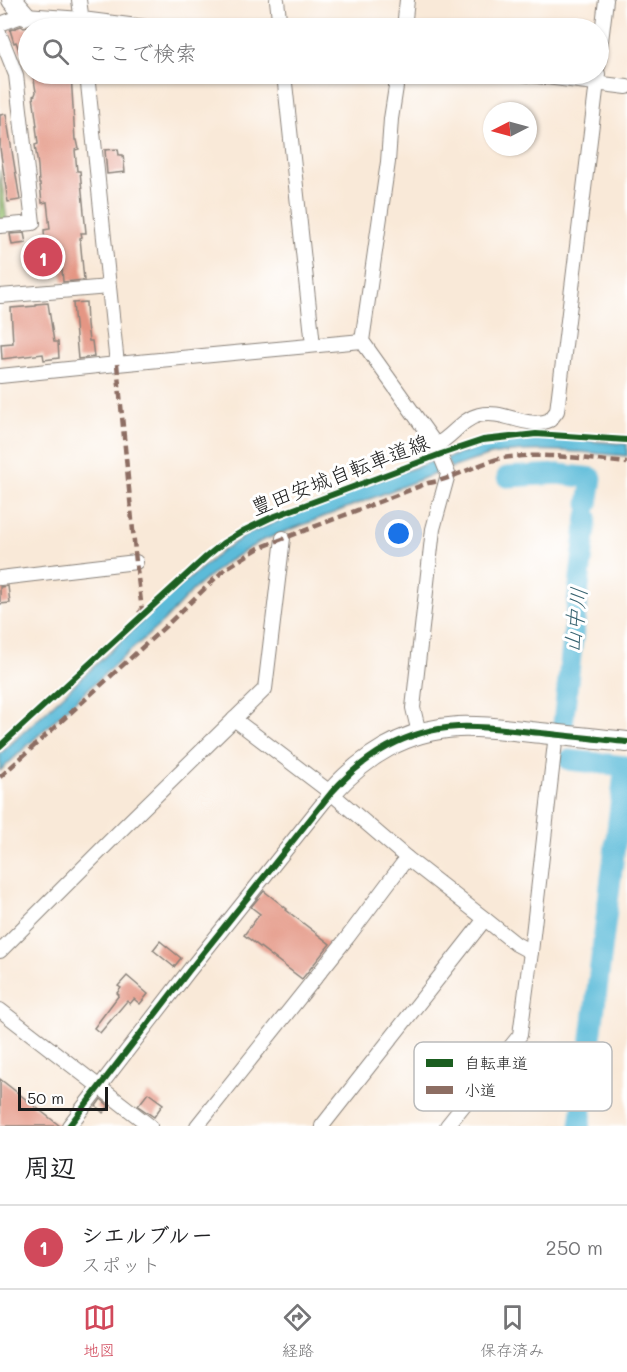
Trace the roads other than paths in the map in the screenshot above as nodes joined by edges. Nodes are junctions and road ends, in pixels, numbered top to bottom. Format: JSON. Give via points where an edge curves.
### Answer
{"nodes":[{"id":1,"x":12,"y":0,"type":"edge"},
{"id":2,"x":80,"y":0,"type":"edge"},
{"id":3,"x":277,"y":0,"type":"edge"},
{"id":4,"x":407,"y":0,"type":"edge"},
{"id":5,"x":606,"y":0,"type":"edge"},
{"id":6,"x":25,"y":15,"type":"junction"},
{"id":7,"x":44,"y":18,"type":"edge"},
{"id":8,"x":82,"y":18,"type":"edge"},
{"id":9,"x":279,"y":18,"type":"edge"},
{"id":10,"x":405,"y":18,"type":"edge"},
{"id":11,"x":604,"y":18,"type":"edge"},
{"id":12,"x":0,"y":24,"type":"edge"},
{"id":13,"x":0,"y":34,"type":"edge"},
{"id":14,"x":609,"y":82,"type":"edge"},
{"id":15,"x":88,"y":84,"type":"edge"},
{"id":16,"x":285,"y":84,"type":"edge"},
{"id":17,"x":396,"y":84,"type":"edge"},
{"id":18,"x":596,"y":84,"type":"edge"},
{"id":19,"x":627,"y":87,"type":"edge"},
{"id":20,"x":0,"y":226,"type":"edge"},
{"id":21,"x":110,"y":287,"type":"junction"},
{"id":22,"x":0,"y":296,"type":"edge"},
{"id":23,"x":362,"y":342,"type":"junction"},
{"id":24,"x":313,"y":345,"type":"junction"},
{"id":25,"x":117,"y":364,"type":"junction"},
{"id":26,"x":0,"y":376,"type":"edge"},
{"id":27,"x":436,"y":445,"type":"junction"},
{"id":28,"x":283,"y":538,"type":"dead end"},
{"id":29,"x":136,"y":562,"type":"dead end"},
{"id":30,"x":0,"y":578,"type":"edge"},
{"id":31,"x":234,"y":719,"type":"junction"},
{"id":32,"x":419,"y":734,"type":"junction"},
{"id":33,"x":556,"y":734,"type":"junction"},
{"id":34,"x":627,"y":742,"type":"edge"},
{"id":35,"x":331,"y":794,"type":"junction"},
{"id":36,"x":407,"y":858,"type":"junction"},
{"id":37,"x":485,"y":919,"type":"junction"},
{"id":38,"x":0,"y":951,"type":"edge"},
{"id":39,"x":531,"y":952,"type":"junction"},
{"id":40,"x":0,"y":1011,"type":"edge"},
{"id":41,"x":514,"y":1042,"type":"edge"},
{"id":42,"x":99,"y":1087,"type":"junction"},
{"id":43,"x":459,"y":1111,"type":"edge"},
{"id":44,"x":69,"y":1126,"type":"edge"},
{"id":45,"x":150,"y":1126,"type":"edge"},
{"id":46,"x":197,"y":1126,"type":"edge"},
{"id":47,"x":322,"y":1126,"type":"edge"},
{"id":48,"x":447,"y":1126,"type":"edge"}],
"edges":[{"from":1,"to":6,"type":"street"},
{"from":2,"to":8,"type":"street"},
{"from":3,"to":9,"type":"street"},
{"from":4,"to":10,"type":"street"},
{"from":5,"to":11,"type":"street"},
{"from":6,"to":7,"type":"street"},
{"from":6,"to":12,"type":"street"},
{"from":13,"to":20,"type":"street","via":[[16,75],[33,223]]},
{"from":14,"to":19,"type":"street"},
{"from":15,"to":21,"type":"street"},
{"from":16,"to":24,"type":"street"},
{"from":17,"to":23,"type":"street"},
{"from":18,"to":27,"type":"street","via":[[557,411],[541,423],[494,414],[474,416]]},
{"from":21,"to":22,"type":"street"},
{"from":21,"to":25,"type":"street"},
{"from":23,"to":24,"type":"street"},
{"from":23,"to":27,"type":"street"},
{"from":24,"to":25,"type":"street"},
{"from":25,"to":26,"type":"street"},
{"from":27,"to":32,"type":"street","via":[[448,474],[433,529],[413,708]]},
{"from":28,"to":31,"type":"street","via":[[266,686]]},
{"from":29,"to":30,"type":"street"},
{"from":31,"to":35,"type":"street"},
{"from":31,"to":38,"type":"street"},
{"from":32,"to":33,"type":"street","via":[[467,727]]},
{"from":32,"to":35,"type":"street","via":[[374,754]]},
{"from":33,"to":34,"type":"street"},
{"from":33,"to":39,"type":"street"},
{"from":35,"to":36,"type":"street"},
{"from":35,"to":42,"type":"street"},
{"from":36,"to":37,"type":"street"},
{"from":36,"to":46,"type":"street"},
{"from":37,"to":39,"type":"street"},
{"from":37,"to":47,"type":"street"},
{"from":39,"to":41,"type":"street","via":[[520,1035]]},
{"from":40,"to":42,"type":"street"},
{"from":42,"to":44,"type":"street"},
{"from":42,"to":45,"type":"street"},
{"from":43,"to":48,"type":"street"}]}
